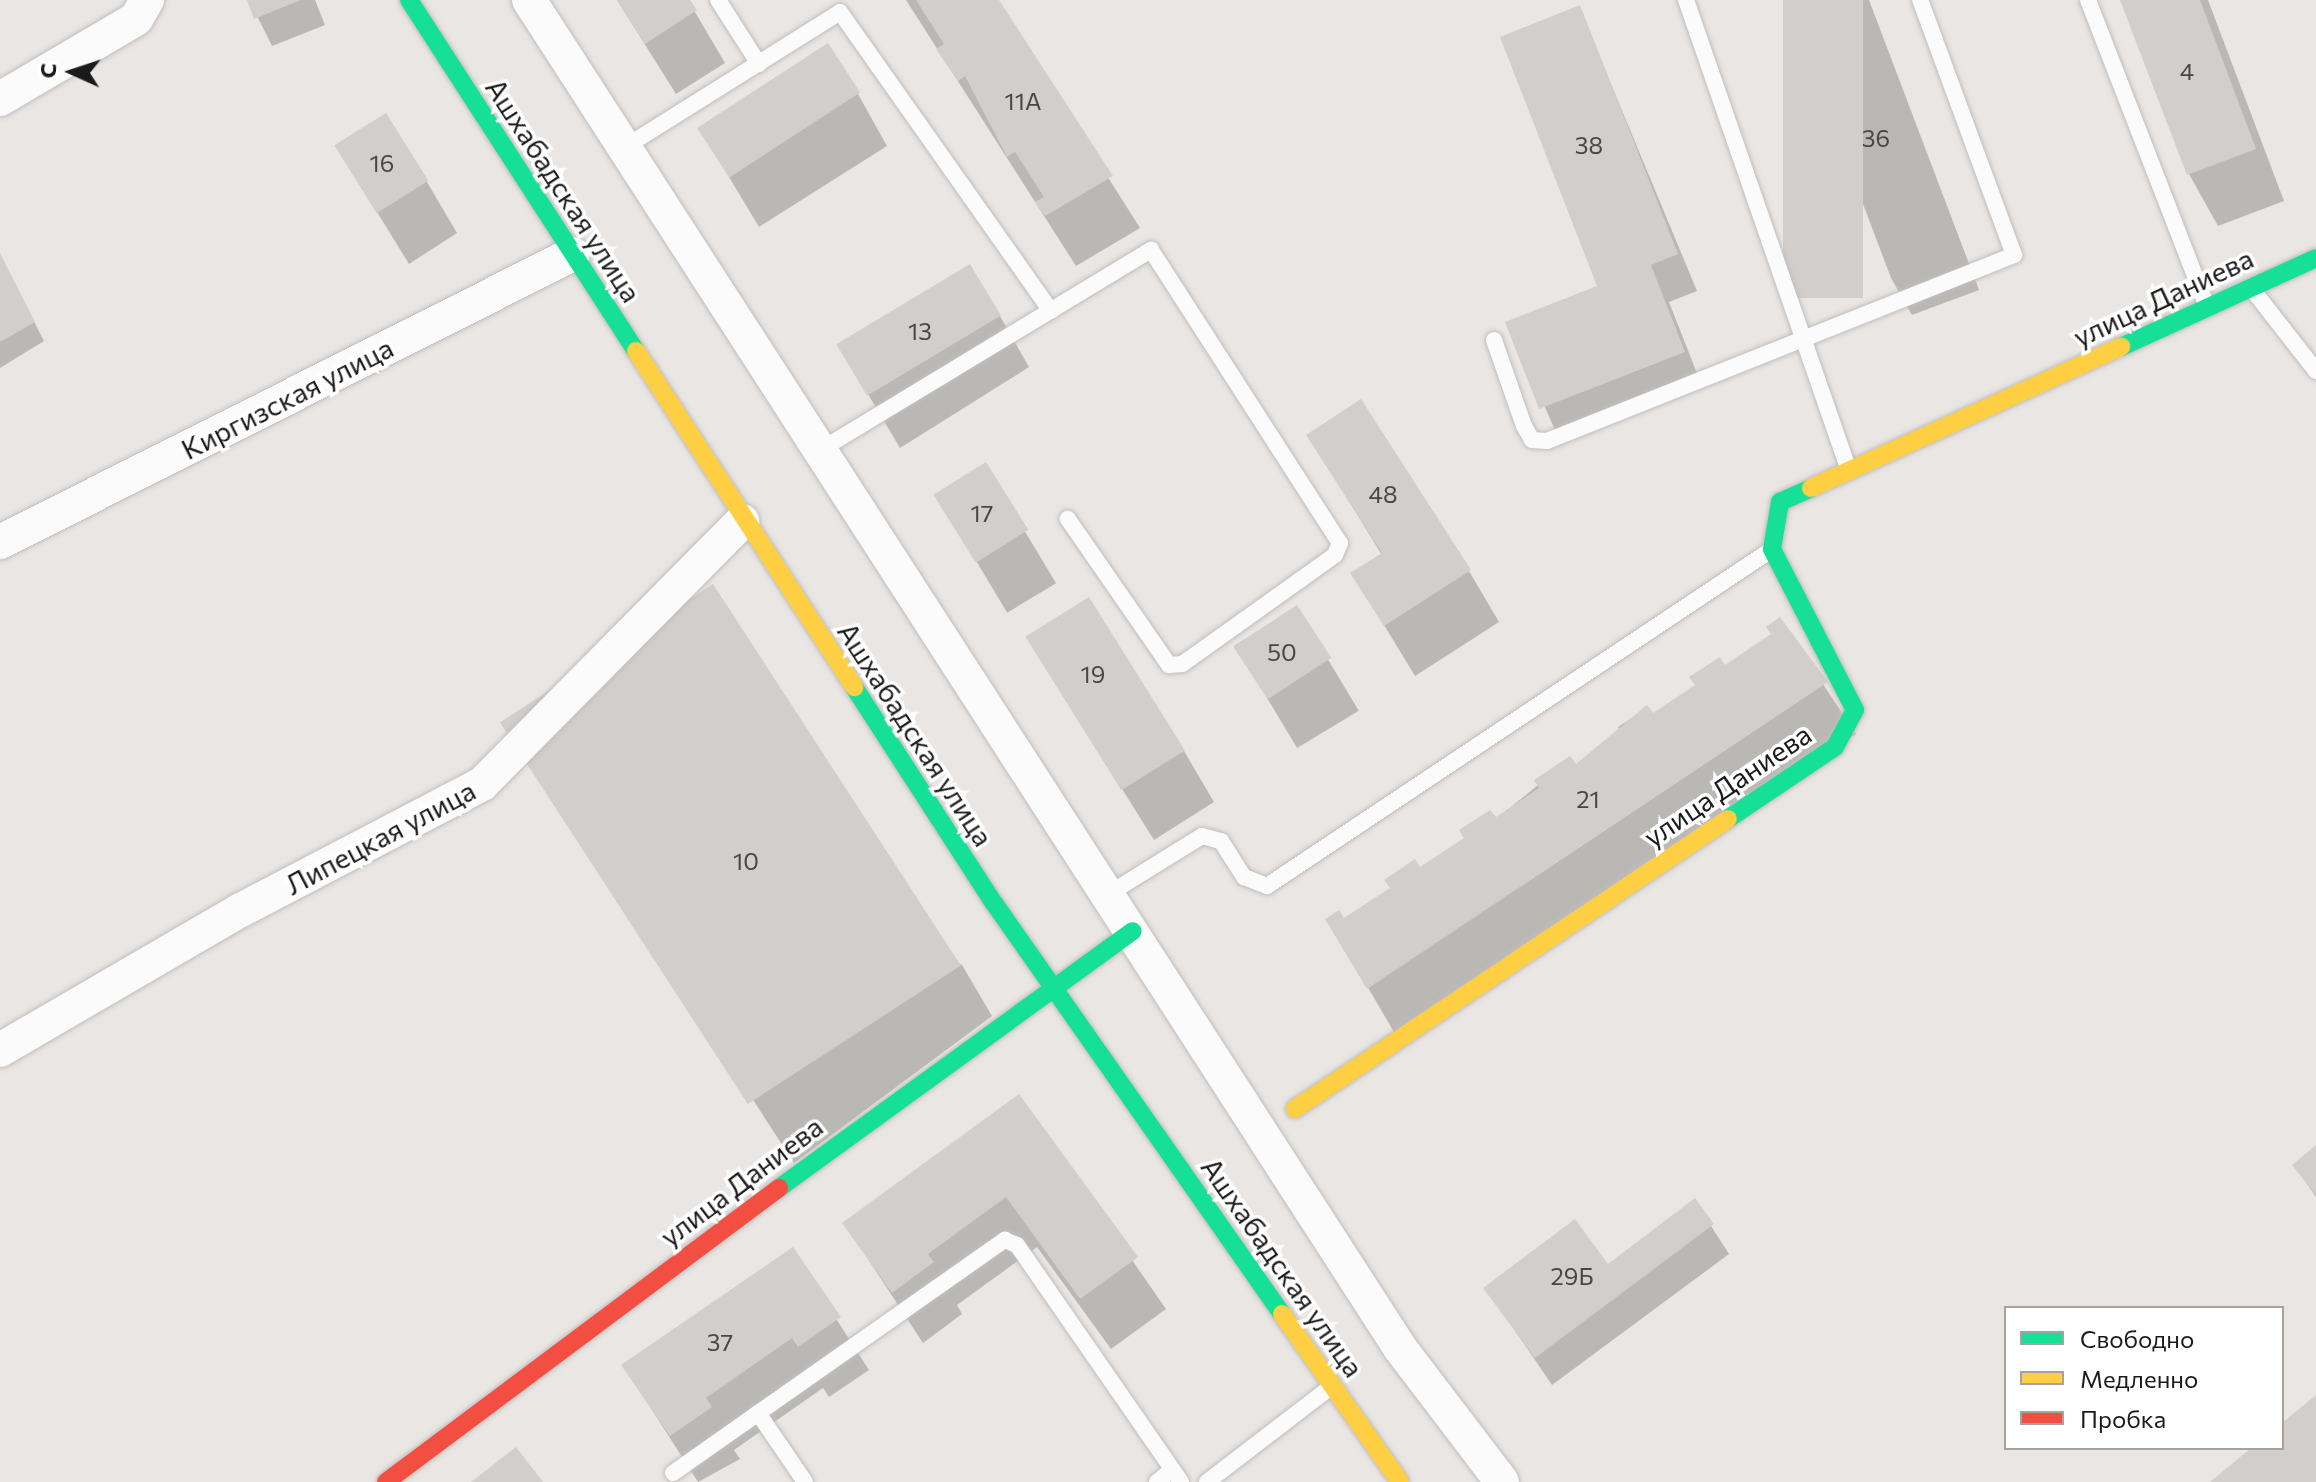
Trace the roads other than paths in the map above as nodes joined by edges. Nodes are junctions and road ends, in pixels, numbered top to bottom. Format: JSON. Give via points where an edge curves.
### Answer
{"nodes":[{"id":1,"x":147,"y":0,"type":"edge"},
{"id":2,"x":409,"y":0,"type":"edge"},
{"id":3,"x":529,"y":0,"type":"edge"},
{"id":4,"x":718,"y":0,"type":"edge"},
{"id":5,"x":1686,"y":0,"type":"edge"},
{"id":6,"x":1920,"y":0,"type":"edge"},
{"id":7,"x":2088,"y":0,"type":"edge"},
{"id":8,"x":759,"y":64,"type":"junction"},
{"id":9,"x":0,"y":99,"type":"edge"},
{"id":10,"x":625,"y":147,"type":"junction"},
{"id":11,"x":573,"y":254,"type":"junction"},
{"id":12,"x":2316,"y":258,"type":"edge"},
{"id":13,"x":2251,"y":288,"type":"junction"},
{"id":14,"x":2207,"y":308,"type":"junction"},
{"id":15,"x":1051,"y":311,"type":"junction"},
{"id":16,"x":1803,"y":336,"type":"junction"},
{"id":17,"x":1494,"y":340,"type":"dead end"},
{"id":18,"x":2316,"y":371,"type":"edge"},
{"id":19,"x":822,"y":449,"type":"junction"},
{"id":20,"x":1850,"y":471,"type":"junction"},
{"id":21,"x":1068,"y":519,"type":"dead end"},
{"id":22,"x":742,"y":521,"type":"junction"},
{"id":23,"x":0,"y":542,"type":"edge"},
{"id":24,"x":1772,"y":549,"type":"junction"},
{"id":25,"x":1110,"y":893,"type":"junction"},
{"id":26,"x":1133,"y":931,"type":"junction"},
{"id":27,"x":1051,"y":984,"type":"junction"},
{"id":28,"x":0,"y":1050,"type":"edge"},
{"id":29,"x":1295,"y":1109,"type":"dead end"},
{"id":30,"x":1332,"y":1387,"type":"junction"},
{"id":31,"x":758,"y":1413,"type":"junction"},
{"id":32,"x":673,"y":1473,"type":"dead end"},
{"id":33,"x":1177,"y":1476,"type":"edge"},
{"id":34,"x":386,"y":1482,"type":"edge"},
{"id":35,"x":805,"y":1482,"type":"edge"},
{"id":36,"x":1157,"y":1482,"type":"edge"},
{"id":37,"x":1207,"y":1482,"type":"edge"},
{"id":38,"x":1400,"y":1482,"type":"edge"},
{"id":39,"x":1502,"y":1482,"type":"edge"}],
"edges":[{"from":1,"to":9,"type":"street","via":[[136,19]]},
{"from":2,"to":11,"type":"street","name":"Ашхабадская улица"},
{"from":3,"to":10,"type":"street"},
{"from":4,"to":8,"type":"lane"},
{"from":5,"to":16,"type":"lane"},
{"from":6,"to":16,"type":"lane","via":[[2014,255]]},
{"from":7,"to":14,"type":"lane"},
{"from":8,"to":10,"type":"lane"},
{"from":8,"to":15,"type":"lane","via":[[840,12]]},
{"from":10,"to":19,"type":"street"},
{"from":11,"to":22,"type":"street","name":"Ашхабадская улица"},
{"from":11,"to":23,"type":"street","name":"Киргизская улица"},
{"from":12,"to":13,"type":"street","name":"улица Даниева"},
{"from":13,"to":14,"type":"street","name":"улица Даниева"},
{"from":13,"to":18,"type":"lane"},
{"from":14,"to":20,"type":"street","name":"улица Даниева"},
{"from":15,"to":19,"type":"lane"},
{"from":15,"to":21,"type":"lane","via":[[1151,250],[1340,543],[1335,555],[1182,664],[1169,665]]},
{"from":16,"to":17,"type":"lane","via":[[1547,441],[1532,440],[1524,426]]},
{"from":16,"to":20,"type":"lane"},
{"from":19,"to":25,"type":"street"},
{"from":20,"to":24,"type":"street","name":"улица Даниева","via":[[1780,502]]},
{"from":22,"to":27,"type":"street","name":"Ашхабадская улица"},
{"from":22,"to":28,"type":"street","name":"Липецкая улица","via":[[482,784],[241,910]]},
{"from":24,"to":25,"type":"lane","via":[[1267,886],[1244,877],[1221,841],[1202,836]]},
{"from":24,"to":29,"type":"street","name":"улица Даниева","via":[[1855,710],[1835,747]]},
{"from":25,"to":26,"type":"street"},
{"from":26,"to":27,"type":"street","name":"улица Даниева"},
{"from":26,"to":39,"type":"street","via":[[1400,1348]]},
{"from":27,"to":30,"type":"street","name":"Ашхабадская улица"},
{"from":27,"to":34,"type":"street","name":"улица Даниева"},
{"from":30,"to":37,"type":"lane"},
{"from":30,"to":38,"type":"street","name":"Ашхабадская улица"},
{"from":31,"to":32,"type":"lane"},
{"from":31,"to":33,"type":"lane","via":[[1005,1240],[1017,1245]]},
{"from":31,"to":35,"type":"lane"},
{"from":33,"to":36,"type":"lane"}]}
